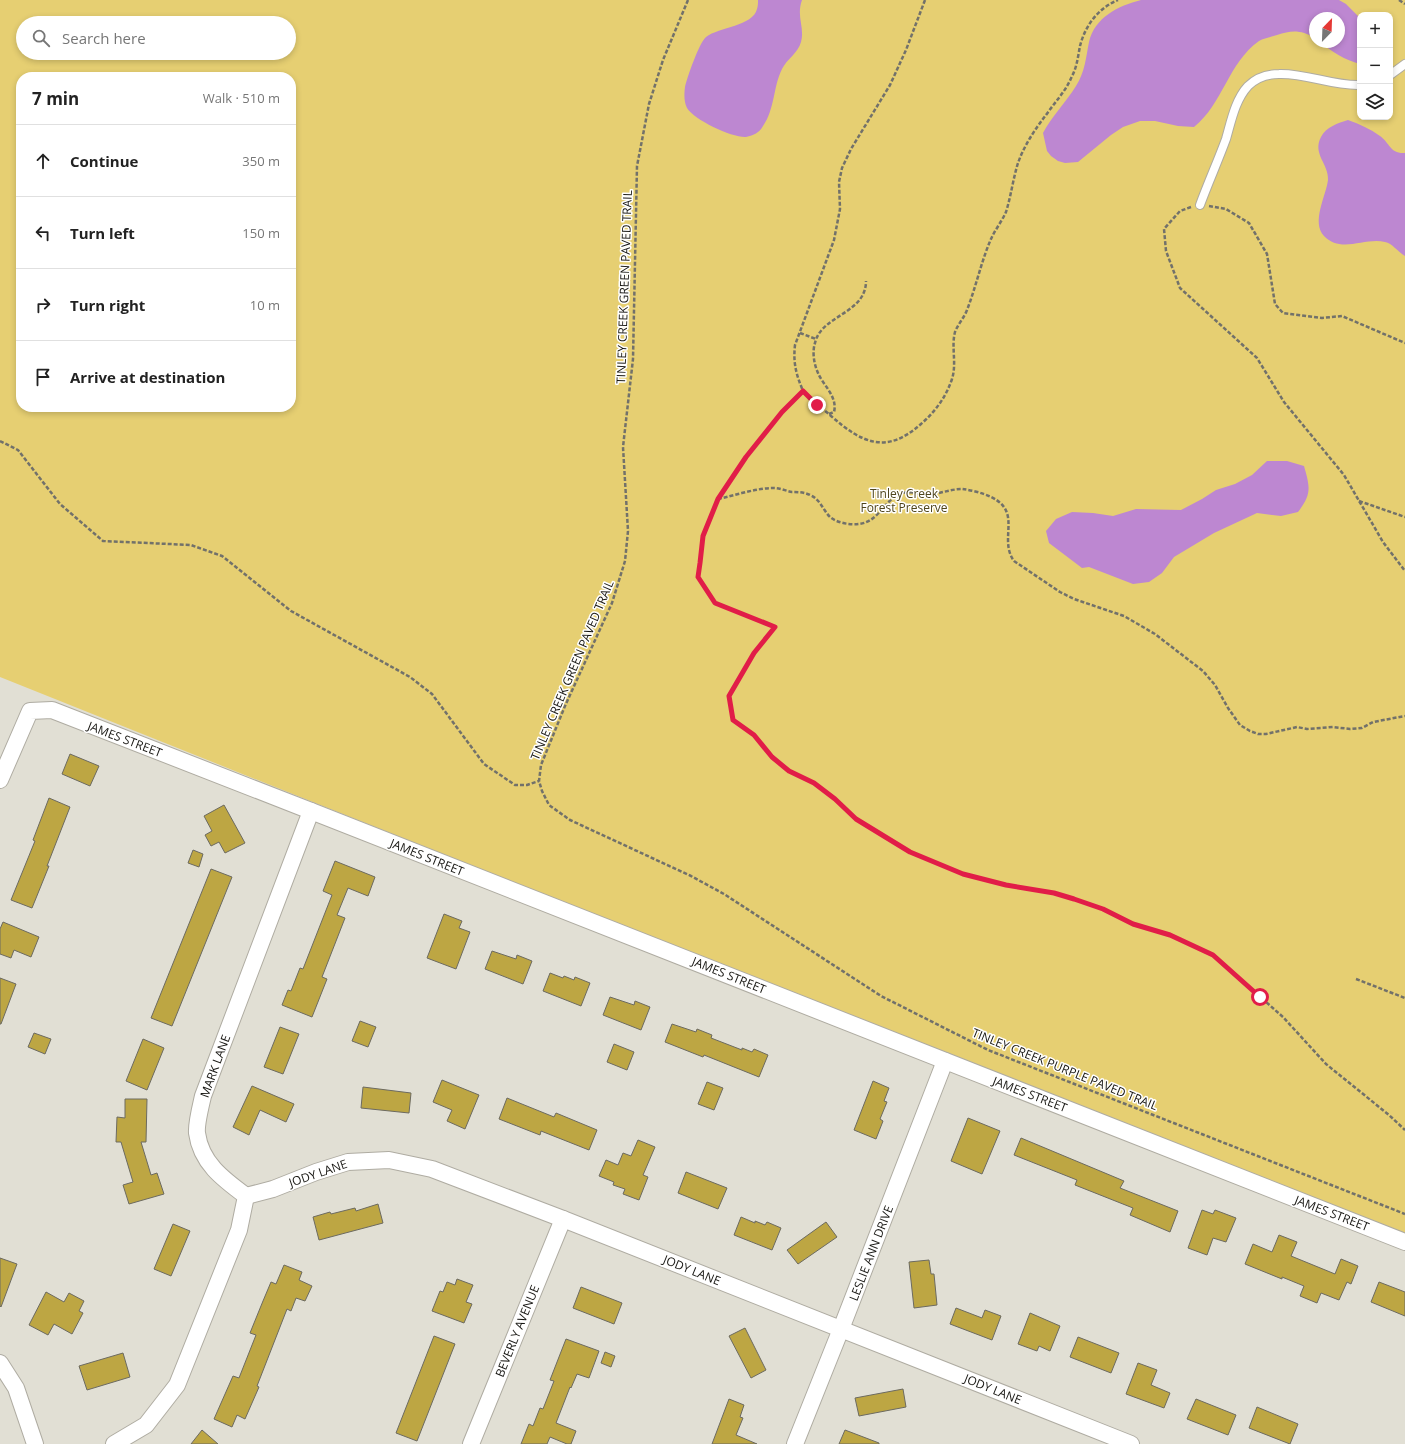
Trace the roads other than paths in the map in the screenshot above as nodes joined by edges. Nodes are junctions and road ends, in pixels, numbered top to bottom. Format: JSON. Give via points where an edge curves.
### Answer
{"nodes":[{"id":1,"x":1405,"y":64,"type":"edge"},
{"id":2,"x":1393,"y":73,"type":"edge"},
{"id":3,"x":1357,"y":85,"type":"edge"},
{"id":4,"x":1200,"y":205,"type":"road end"},
{"id":5,"x":0,"y":780,"type":"edge"},
{"id":6,"x":311,"y":811,"type":"junction"},
{"id":7,"x":945,"y":1061,"type":"junction"},
{"id":8,"x":246,"y":1196,"type":"junction"},
{"id":9,"x":563,"y":1219,"type":"junction"},
{"id":10,"x":1405,"y":1242,"type":"edge"},
{"id":11,"x":841,"y":1329,"type":"junction"},
{"id":12,"x":0,"y":1363,"type":"edge"},
{"id":13,"x":1111,"y":1440,"type":"edge"},
{"id":14,"x":35,"y":1444,"type":"edge"},
{"id":15,"x":114,"y":1444,"type":"edge"},
{"id":16,"x":471,"y":1444,"type":"edge"},
{"id":17,"x":795,"y":1444,"type":"edge"},
{"id":18,"x":1131,"y":1444,"type":"edge"}],
"edges":[{"from":1,"to":2,"type":"lane"},
{"from":3,"to":4,"type":"lane","via":[[1279,74],[1266,75],[1255,80],[1243,93],[1235,109],[1226,140]]},
{"from":5,"to":6,"type":"street","name":"JAMES STREET","via":[[30,711],[52,710]]},
{"from":6,"to":7,"type":"street","name":"JAMES STREET"},
{"from":6,"to":8,"type":"street","name":"MARK LANE","via":[[203,1096],[197,1132],[204,1156],[219,1176]]},
{"from":7,"to":10,"type":"street","name":"JAMES STREET"},
{"from":7,"to":11,"type":"street","name":"LESLIE ANN DRIVE"},
{"from":8,"to":9,"type":"street","name":"JODY LANE","via":[[348,1162],[389,1160],[432,1169]]},
{"from":8,"to":15,"type":"street","via":[[239,1230],[177,1385],[146,1425]]},
{"from":9,"to":11,"type":"street","name":"JODY LANE"},
{"from":9,"to":16,"type":"street","name":"BEVERLY AVENUE"},
{"from":11,"to":13,"type":"street","name":"JODY LANE"},
{"from":11,"to":17,"type":"street","name":"LESLIE ANN DRIVE"},
{"from":12,"to":14,"type":"street","via":[[16,1388]]},
{"from":13,"to":18,"type":"street","name":"JODY LANE"}]}
